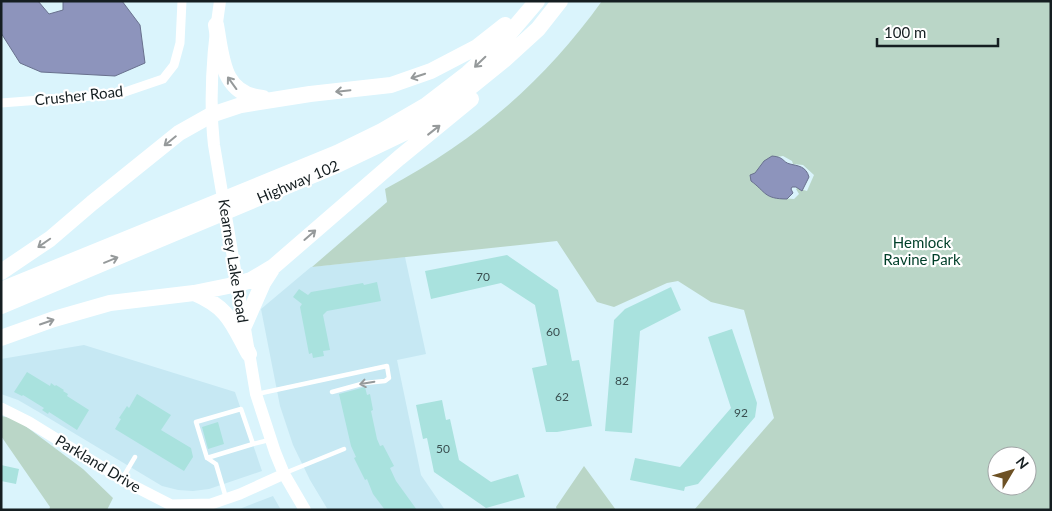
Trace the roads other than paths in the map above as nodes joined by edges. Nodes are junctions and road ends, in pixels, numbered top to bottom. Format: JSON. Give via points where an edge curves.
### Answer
{"nodes":[{"id":1,"x":182,"y":1,"type":"edge"},
{"id":2,"x":220,"y":1,"type":"edge"},
{"id":3,"x":530,"y":1,"type":"edge"},
{"id":4,"x":537,"y":1,"type":"edge"},
{"id":5,"x":560,"y":1,"type":"edge"},
{"id":6,"x":216,"y":25,"type":"junction"},
{"id":7,"x":538,"y":29,"type":"junction"},
{"id":8,"x":275,"y":99,"type":"junction"},
{"id":9,"x":1,"y":103,"type":"edge"},
{"id":10,"x":211,"y":115,"type":"junction"},
{"id":11,"x":256,"y":192,"type":"junction"},
{"id":12,"x":202,"y":215,"type":"junction"},
{"id":13,"x":273,"y":267,"type":"junction"},
{"id":14,"x":1,"y":272,"type":"edge"},
{"id":15,"x":238,"y":284,"type":"junction"},
{"id":16,"x":1,"y":290,"type":"edge"},
{"id":17,"x":194,"y":293,"type":"junction"},
{"id":18,"x":1,"y":306,"type":"edge"},
{"id":19,"x":244,"y":326,"type":"junction"},
{"id":20,"x":1,"y":338,"type":"edge"},
{"id":21,"x":249,"y":354,"type":"junction"},
{"id":22,"x":332,"y":392,"type":"dead end"},
{"id":23,"x":256,"y":394,"type":"junction"},
{"id":24,"x":1,"y":408,"type":"edge"},
{"id":25,"x":270,"y":440,"type":"junction"},
{"id":26,"x":253,"y":444,"type":"junction"},
{"id":27,"x":344,"y":449,"type":"dead end"},
{"id":28,"x":135,"y":458,"type":"dead end"},
{"id":29,"x":206,"y":458,"type":"junction"},
{"id":30,"x":284,"y":474,"type":"junction"},
{"id":31,"x":122,"y":479,"type":"junction"},
{"id":32,"x":227,"y":499,"type":"junction"},
{"id":33,"x":304,"y":510,"type":"edge"}],
"edges":[{"from":1,"to":9,"type":"street","name":"Crusher Road","via":[[180,43],[174,65],[163,79],[119,94]]},
{"from":2,"to":6,"type":"main road","name":"Kearney Lake Road"},
{"from":3,"to":8,"type":"highway","one_way":true,"via":[[477,47],[431,72],[391,84]]},
{"from":4,"to":11,"type":"highway","name":"Highway 102","one_way":true,"via":[[468,73],[425,106],[382,131]]},
{"from":5,"to":7,"type":"highway","name":"Highway 102"},
{"from":8,"to":6,"type":"highway","one_way":true,"via":[[251,97],[228,79]]},
{"from":6,"to":10,"type":"main road","name":"Kearney Lake Road"},
{"from":7,"to":11,"type":"highway","name":"Highway 102","via":[[462,94],[404,133],[337,166]]},
{"from":13,"to":7,"type":"highway","one_way":true,"via":[[485,88]]},
{"from":8,"to":10,"type":"highway"},
{"from":10,"to":14,"type":"highway","one_way":true,"via":[[179,133],[50,239]]},
{"from":10,"to":15,"type":"main road","name":"Kearney Lake Road"},
{"from":11,"to":12,"type":"highway","name":"Highway 102"},
{"from":12,"to":16,"type":"highway","name":"Highway 102"},
{"from":18,"to":12,"type":"highway","name":"Highway 102","one_way":true},
{"from":13,"to":15,"type":"highway"},
{"from":13,"to":19,"type":"highway"},
{"from":15,"to":17,"type":"highway"},
{"from":15,"to":19,"type":"main road","name":"Kearney Lake Road"},
{"from":20,"to":17,"type":"highway","one_way":true,"via":[[110,303]]},
{"from":17,"to":21,"type":"highway","via":[[222,308]]},
{"from":19,"to":21,"type":"main road","name":"Kearney Lake Road"},
{"from":21,"to":23,"type":"main road","name":"Kearney Lake Road"},
{"from":23,"to":22,"type":"lane","one_way":true,"via":[[387,366],[389,378],[385,381]]},
{"from":23,"to":25,"type":"main road","name":"Kearney Lake Road"},
{"from":24,"to":31,"type":"street","name":"Parkland Drive"},
{"from":25,"to":26,"type":"lane"},
{"from":25,"to":30,"type":"main road","name":"Kearney Lake Road"},
{"from":26,"to":29,"type":"lane"},
{"from":26,"to":29,"type":"lane","via":[[241,409],[196,422]]},
{"from":27,"to":30,"type":"lane"},
{"from":28,"to":31,"type":"lane"},
{"from":29,"to":32,"type":"lane","via":[[216,464]]},
{"from":30,"to":32,"type":"street","name":"Parkland Drive"},
{"from":30,"to":33,"type":"main road","name":"Kearney Lake Road"},
{"from":31,"to":32,"type":"street","name":"Parkland Drive","via":[[170,505],[211,504]]}]}
